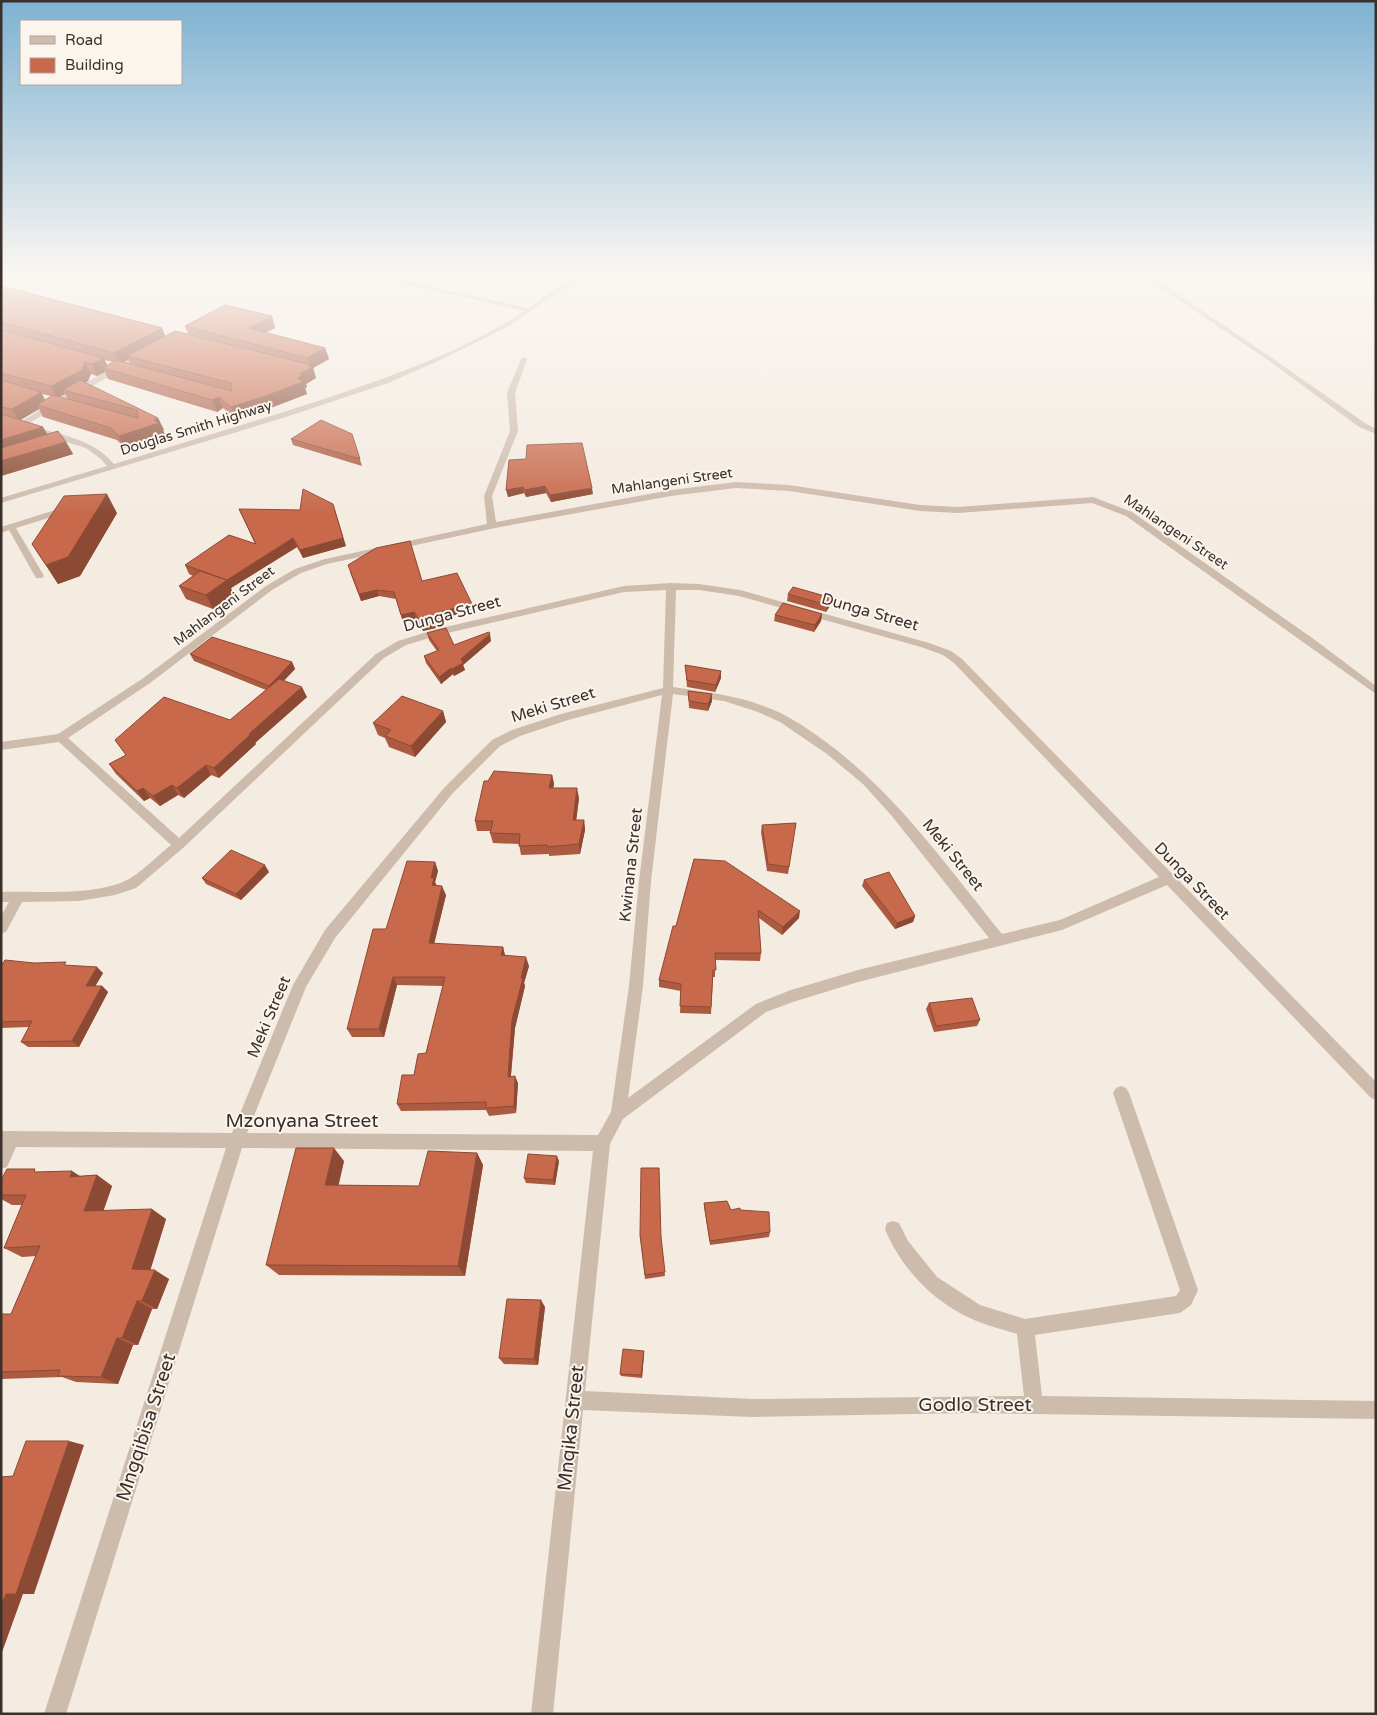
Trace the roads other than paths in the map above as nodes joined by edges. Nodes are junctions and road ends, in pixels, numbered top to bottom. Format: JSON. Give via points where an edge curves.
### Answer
{"nodes":[{"id":1,"x":145,"y":354,"type":"edge"},
{"id":2,"x":450,"y":354,"type":"edge"},
{"id":3,"x":1263,"y":354,"type":"edge"},
{"id":4,"x":524,"y":359,"type":"dead end"},
{"id":5,"x":110,"y":365,"type":"edge"},
{"id":6,"x":119,"y":368,"type":"junction"},
{"id":7,"x":129,"y":370,"type":"edge"},
{"id":8,"x":48,"y":400,"type":"edge"},
{"id":9,"x":57,"y":403,"type":"junction"},
{"id":10,"x":66,"y":405,"type":"edge"},
{"id":11,"x":1346,"y":413,"type":"junction"},
{"id":12,"x":1,"y":420,"type":"edge"},
{"id":13,"x":21,"y":425,"type":"junction"},
{"id":14,"x":1376,"y":425,"type":"edge"},
{"id":15,"x":1376,"y":432,"type":"edge"},
{"id":16,"x":67,"y":438,"type":"junction"},
{"id":17,"x":48,"y":444,"type":"edge"},
{"id":18,"x":112,"y":467,"type":"junction"},
{"id":19,"x":1,"y":501,"type":"edge"},
{"id":20,"x":82,"y":505,"type":"edge"},
{"id":21,"x":492,"y":525,"type":"junction"},
{"id":22,"x":11,"y":527,"type":"junction"},
{"id":23,"x":1,"y":530,"type":"edge"},
{"id":24,"x":39,"y":576,"type":"edge"},
{"id":25,"x":671,"y":586,"type":"junction"},
{"id":26,"x":668,"y":690,"type":"junction"},
{"id":27,"x":1376,"y":691,"type":"edge"},
{"id":28,"x":61,"y":738,"type":"junction"},
{"id":29,"x":1,"y":746,"type":"edge"},
{"id":30,"x":179,"y":844,"type":"junction"},
{"id":31,"x":1168,"y":880,"type":"junction"},
{"id":32,"x":1,"y":897,"type":"edge"},
{"id":33,"x":18,"y":898,"type":"junction"},
{"id":34,"x":1,"y":928,"type":"edge"},
{"id":35,"x":1000,"y":941,"type":"junction"},
{"id":36,"x":1376,"y":1093,"type":"edge"},
{"id":37,"x":1121,"y":1094,"type":"dead end"},
{"id":38,"x":618,"y":1114,"type":"junction"},
{"id":39,"x":7,"y":1139,"type":"edge"},
{"id":40,"x":236,"y":1141,"type":"junction"},
{"id":41,"x":602,"y":1143,"type":"junction"},
{"id":42,"x":1,"y":1160,"type":"edge"},
{"id":43,"x":893,"y":1228,"type":"dead end"},
{"id":44,"x":1025,"y":1328,"type":"junction"},
{"id":45,"x":574,"y":1400,"type":"junction"},
{"id":46,"x":1033,"y":1405,"type":"junction"},
{"id":47,"x":1376,"y":1410,"type":"edge"},
{"id":48,"x":55,"y":1714,"type":"edge"},
{"id":49,"x":542,"y":1714,"type":"edge"}],
"edges":[{"from":1,"to":6,"type":"street"},
{"from":2,"to":18,"type":"street","name":"Douglas Smith Highway","via":[[385,381]]},
{"from":3,"to":11,"type":"street"},
{"from":4,"to":21,"type":"street","via":[[510,396],[516,420],[514,431],[488,496]]},
{"from":5,"to":6,"type":"street"},
{"from":6,"to":7,"type":"street"},
{"from":6,"to":9,"type":"street"},
{"from":8,"to":9,"type":"street"},
{"from":9,"to":10,"type":"street"},
{"from":9,"to":13,"type":"street"},
{"from":11,"to":14,"type":"street"},
{"from":11,"to":15,"type":"street"},
{"from":12,"to":13,"type":"street"},
{"from":13,"to":16,"type":"street"},
{"from":16,"to":17,"type":"street"},
{"from":16,"to":18,"type":"street","via":[[89,446]]},
{"from":18,"to":19,"type":"street","name":"Douglas Smith Highway"},
{"from":20,"to":22,"type":"street"},
{"from":21,"to":27,"type":"street","name":"Mahlangeni Street","via":[[671,493],[736,485],[789,488],[920,508],[958,510],[1093,500],[1136,519]]},
{"from":21,"to":28,"type":"street","name":"Mahlangeni Street","via":[[325,562],[298,571],[269,588],[146,681]]},
{"from":22,"to":23,"type":"street"},
{"from":22,"to":24,"type":"street"},
{"from":25,"to":26,"type":"street","name":"Kwinana Street"},
{"from":25,"to":30,"type":"street","name":"Dunga Street","via":[[624,589],[402,643],[380,656]]},
{"from":25,"to":31,"type":"street","name":"Dunga Street","via":[[740,593],[947,653]]},
{"from":26,"to":35,"type":"street","name":"Meki Street","via":[[725,698],[762,709],[784,719],[831,751],[867,781],[895,812]]},
{"from":26,"to":38,"type":"street","name":"Kwinana Street","via":[[636,986]]},
{"from":26,"to":40,"type":"street","name":"Meki Street","via":[[516,733],[496,743],[448,791],[330,934],[300,985]]},
{"from":28,"to":29,"type":"street","name":"Mahlangeni Street"},
{"from":28,"to":30,"type":"street"},
{"from":30,"to":33,"type":"street","name":"Dunga Street","via":[[131,884],[115,890],[79,896]]},
{"from":31,"to":35,"type":"street","via":[[1062,925]]},
{"from":31,"to":36,"type":"street","name":"Dunga Street"},
{"from":32,"to":33,"type":"street","name":"Dunga Street"},
{"from":33,"to":34,"type":"street"},
{"from":35,"to":38,"type":"street","via":[[858,976],[790,996],[762,1008],[733,1026]]},
{"from":37,"to":44,"type":"street","via":[[1188,1290],[1185,1299],[1180,1304]]},
{"from":38,"to":41,"type":"street","name":"Kwinana Street"},
{"from":39,"to":40,"type":"street","name":"Mzonyana Street"},
{"from":39,"to":42,"type":"street"},
{"from":40,"to":41,"type":"street","name":"Mzonyana Street"},
{"from":40,"to":48,"type":"street","name":"Mngqibisa Street"},
{"from":41,"to":45,"type":"street","name":"Mnqika Street"},
{"from":43,"to":44,"type":"street","via":[[902,1247],[931,1283],[976,1312]]},
{"from":44,"to":46,"type":"street"},
{"from":45,"to":46,"type":"street","name":"Godlo Street","via":[[752,1408]]},
{"from":45,"to":49,"type":"street","name":"Mnqika Street"},
{"from":46,"to":47,"type":"street","name":"Godlo Street"}]}
